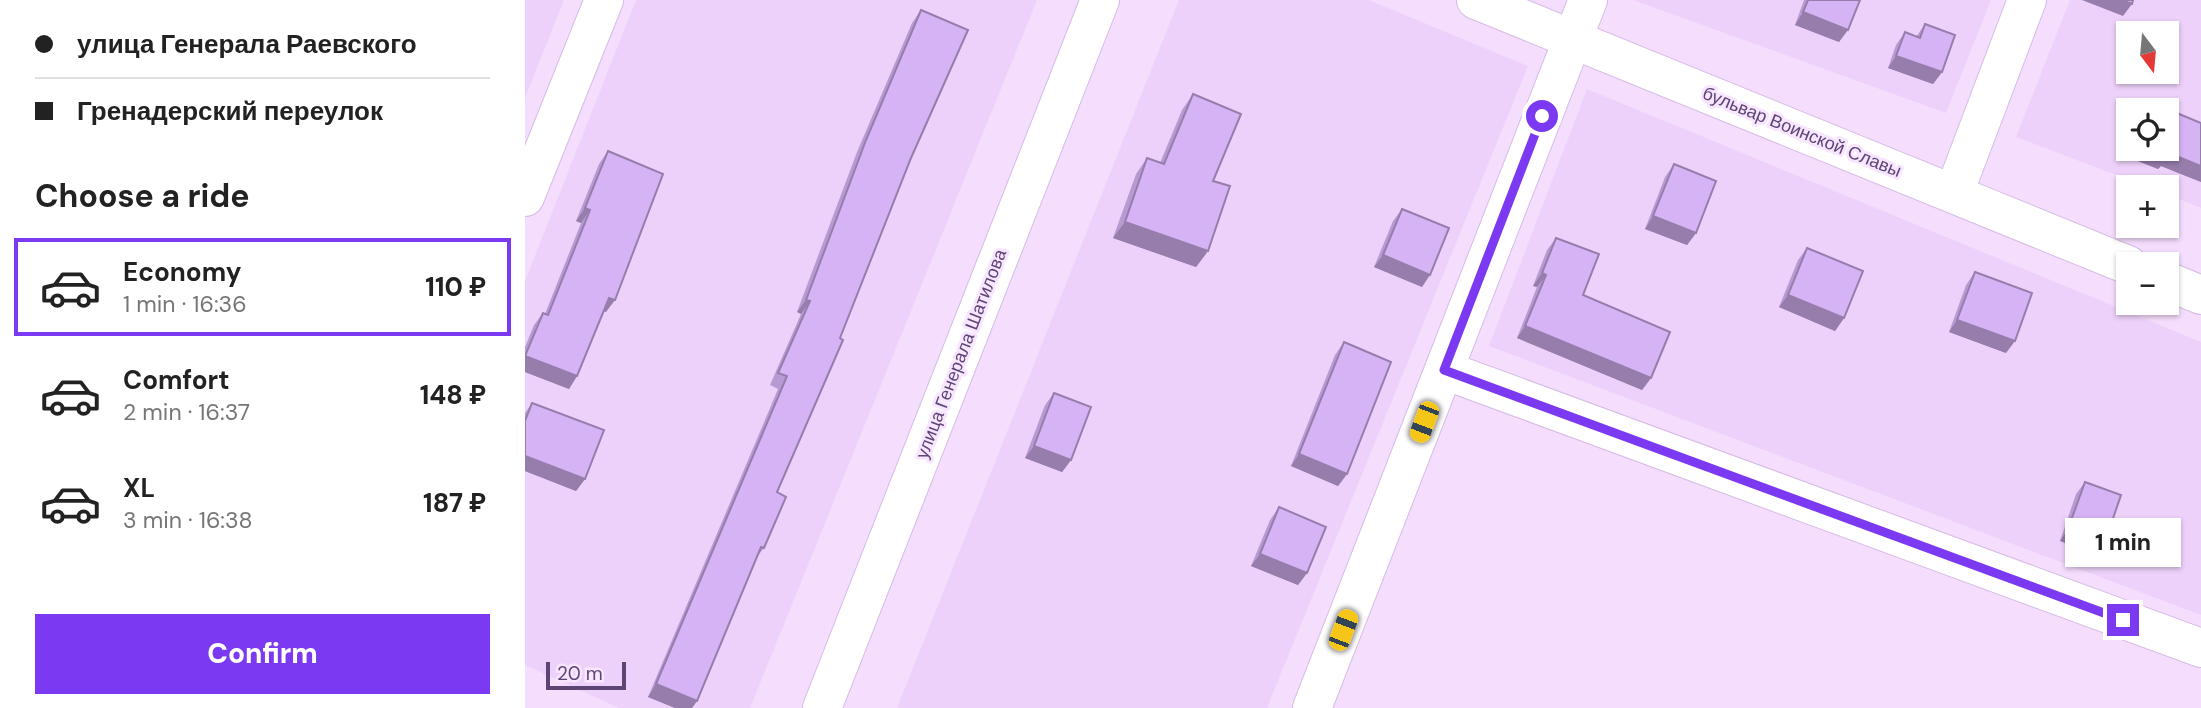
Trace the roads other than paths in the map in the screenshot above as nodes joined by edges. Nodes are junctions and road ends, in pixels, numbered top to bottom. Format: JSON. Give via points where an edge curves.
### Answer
{"nodes":[{"id":1,"x":604,"y":0,"type":"edge"},
{"id":2,"x":1100,"y":0,"type":"edge"},
{"id":3,"x":1476,"y":0,"type":"edge"},
{"id":4,"x":1588,"y":0,"type":"edge"},
{"id":5,"x":2027,"y":0,"type":"edge"},
{"id":6,"x":1572,"y":40,"type":"junction"},
{"id":7,"x":1954,"y":193,"type":"junction"},
{"id":8,"x":525,"y":197,"type":"edge"},
{"id":9,"x":2116,"y":260,"type":"edge"},
{"id":10,"x":2179,"y":286,"type":"edge"},
{"id":11,"x":2201,"y":295,"type":"edge"},
{"id":12,"x":1444,"y":370,"type":"junction"},
{"id":13,"x":2201,"y":649,"type":"edge"},
{"id":14,"x":822,"y":708,"type":"edge"},
{"id":15,"x":1312,"y":708,"type":"edge"}],
"edges":[{"from":1,"to":8,"type":"street"},
{"from":2,"to":14,"type":"street","name":"улица Генерала Шатилова"},
{"from":3,"to":6,"type":"street","name":"бульвар Воинской Славы"},
{"from":4,"to":6,"type":"street"},
{"from":5,"to":7,"type":"street"},
{"from":6,"to":7,"type":"street","name":"бульвар Воинской Славы"},
{"from":6,"to":12,"type":"street"},
{"from":7,"to":9,"type":"street","name":"бульвар Воинской Славы"},
{"from":10,"to":11,"type":"street"},
{"from":12,"to":13,"type":"street"},
{"from":12,"to":15,"type":"street"}]}
